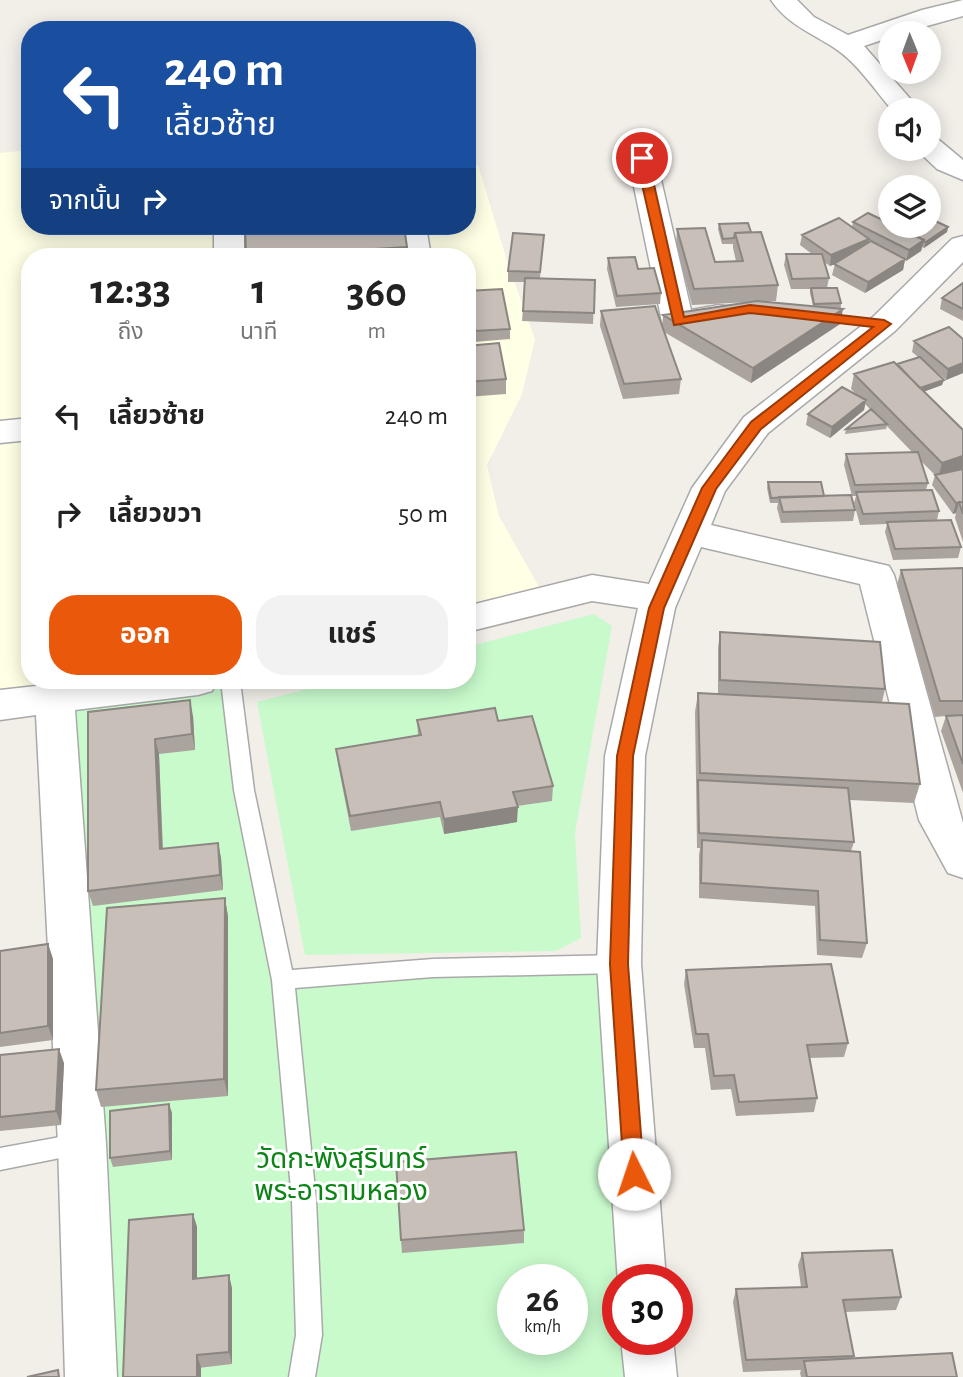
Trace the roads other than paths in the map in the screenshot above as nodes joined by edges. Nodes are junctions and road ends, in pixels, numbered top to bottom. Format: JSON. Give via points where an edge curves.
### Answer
{"nodes":[{"id":1,"x":783,"y":0,"type":"edge"},
{"id":2,"x":963,"y":8,"type":"edge"},
{"id":3,"x":846,"y":44,"type":"junction"},
{"id":4,"x":896,"y":98,"type":"edge"},
{"id":5,"x":941,"y":157,"type":"edge"},
{"id":6,"x":642,"y":158,"type":"dead end"},
{"id":7,"x":963,"y":171,"type":"edge"},
{"id":8,"x":963,"y":245,"type":"edge"},
{"id":9,"x":750,"y":309,"type":"edge"},
{"id":10,"x":844,"y":319,"type":"edge"},
{"id":11,"x":884,"y":324,"type":"junction"},
{"id":12,"x":21,"y":430,"type":"edge"},
{"id":13,"x":0,"y":432,"type":"edge"},
{"id":14,"x":690,"y":532,"type":"junction"},
{"id":15,"x":660,"y":599,"type":"junction"},
{"id":16,"x":476,"y":617,"type":"edge"},
{"id":17,"x":138,"y":689,"type":"edge"},
{"id":18,"x":231,"y":689,"type":"edge"},
{"id":19,"x":55,"y":700,"type":"junction"},
{"id":20,"x":0,"y":705,"type":"edge"},
{"id":21,"x":963,"y":861,"type":"edge"},
{"id":22,"x":619,"y":964,"type":"junction"},
{"id":23,"x":283,"y":980,"type":"junction"},
{"id":24,"x":82,"y":1144,"type":"junction"},
{"id":25,"x":0,"y":1159,"type":"edge"},
{"id":26,"x":640,"y":1264,"type":"edge"},
{"id":27,"x":649,"y":1355,"type":"edge"},
{"id":28,"x":91,"y":1377,"type":"edge"},
{"id":29,"x":302,"y":1377,"type":"edge"},
{"id":30,"x":651,"y":1377,"type":"edge"}],
"edges":[{"from":1,"to":3,"type":"street","via":[[805,22]]},
{"from":2,"to":3,"type":"street"},
{"from":3,"to":4,"type":"street"},
{"from":5,"to":7,"type":"street"},
{"from":6,"to":9,"type":"street","via":[[678,322]]},
{"from":8,"to":11,"type":"street"},
{"from":10,"to":11,"type":"street"},
{"from":11,"to":14,"type":"street","via":[[756,425],[709,488]]},
{"from":12,"to":13,"type":"street"},
{"from":14,"to":15,"type":"street"},
{"from":14,"to":21,"type":"street","via":[[876,575],[940,820]]},
{"from":15,"to":16,"type":"street","via":[[592,587]]},
{"from":15,"to":22,"type":"street","via":[[625,756]]},
{"from":17,"to":19,"type":"street"},
{"from":18,"to":23,"type":"lane","via":[[244,790]]},
{"from":19,"to":20,"type":"street"},
{"from":19,"to":24,"type":"street"},
{"from":22,"to":23,"type":"lane","via":[[433,968]]},
{"from":22,"to":26,"type":"street"},
{"from":23,"to":29,"type":"lane","via":[[304,1200],[309,1335]]},
{"from":24,"to":25,"type":"lane"},
{"from":24,"to":28,"type":"street"},
{"from":27,"to":30,"type":"street"}]}
